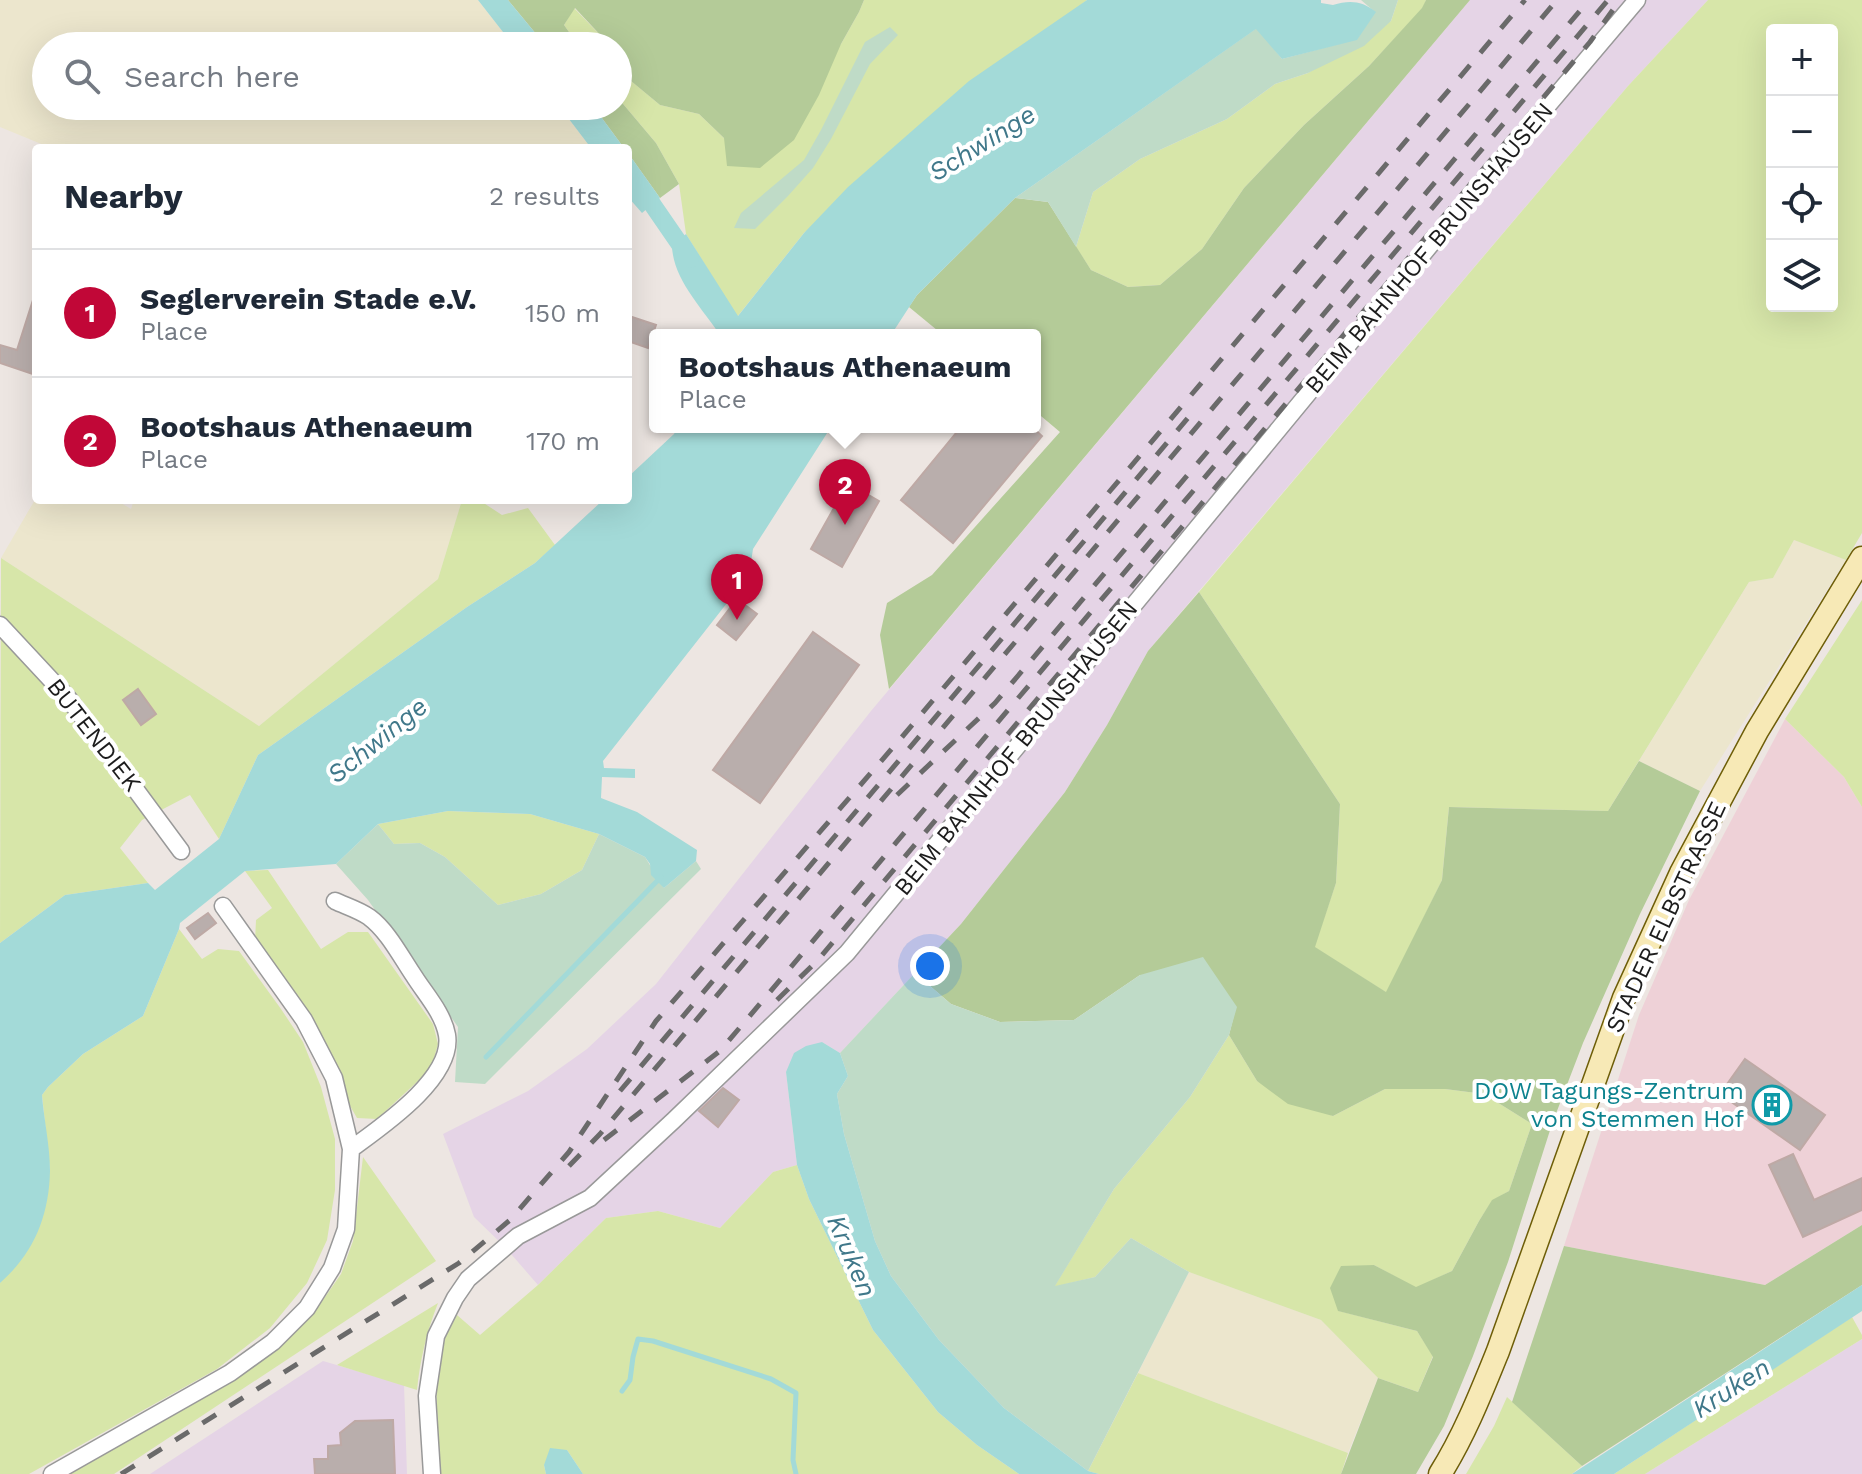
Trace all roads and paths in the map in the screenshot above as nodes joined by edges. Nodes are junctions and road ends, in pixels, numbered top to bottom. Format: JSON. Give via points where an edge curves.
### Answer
{"nodes":[{"id":1,"x":1637,"y":0,"type":"edge"},
{"id":2,"x":1862,"y":558,"type":"edge"},
{"id":3,"x":0,"y":625,"type":"edge"},
{"id":4,"x":181,"y":851,"type":"dead end"},
{"id":5,"x":335,"y":901,"type":"dead end"},
{"id":6,"x":223,"y":906,"type":"dead end"},
{"id":7,"x":351,"y":1149,"type":"junction"},
{"id":8,"x":52,"y":1474,"type":"edge"},
{"id":9,"x":432,"y":1474,"type":"edge"},
{"id":10,"x":1440,"y":1474,"type":"edge"}],
"edges":[{"from":1,"to":9,"type":"street","name":"BEIM BAHNHOF BRUNSHAUSEN","via":[[847,953],[590,1198],[518,1236],[468,1279],[436,1336],[427,1396]]},
{"from":2,"to":10,"type":"street","name":"STADER ELBSTRASSE","via":[[1757,731],[1675,887],[1624,998],[1498,1351]]},
{"from":3,"to":4,"type":"street","name":"BUTENDIEK","via":[[68,698]]},
{"from":5,"to":7,"type":"street","via":[[369,917],[385,934],[441,1016],[448,1039],[443,1061],[426,1087]]},
{"from":6,"to":7,"type":"street","via":[[304,1020],[334,1078]]},
{"from":7,"to":8,"type":"street","via":[[346,1229],[332,1268],[307,1308],[273,1342],[230,1373]]}]}
